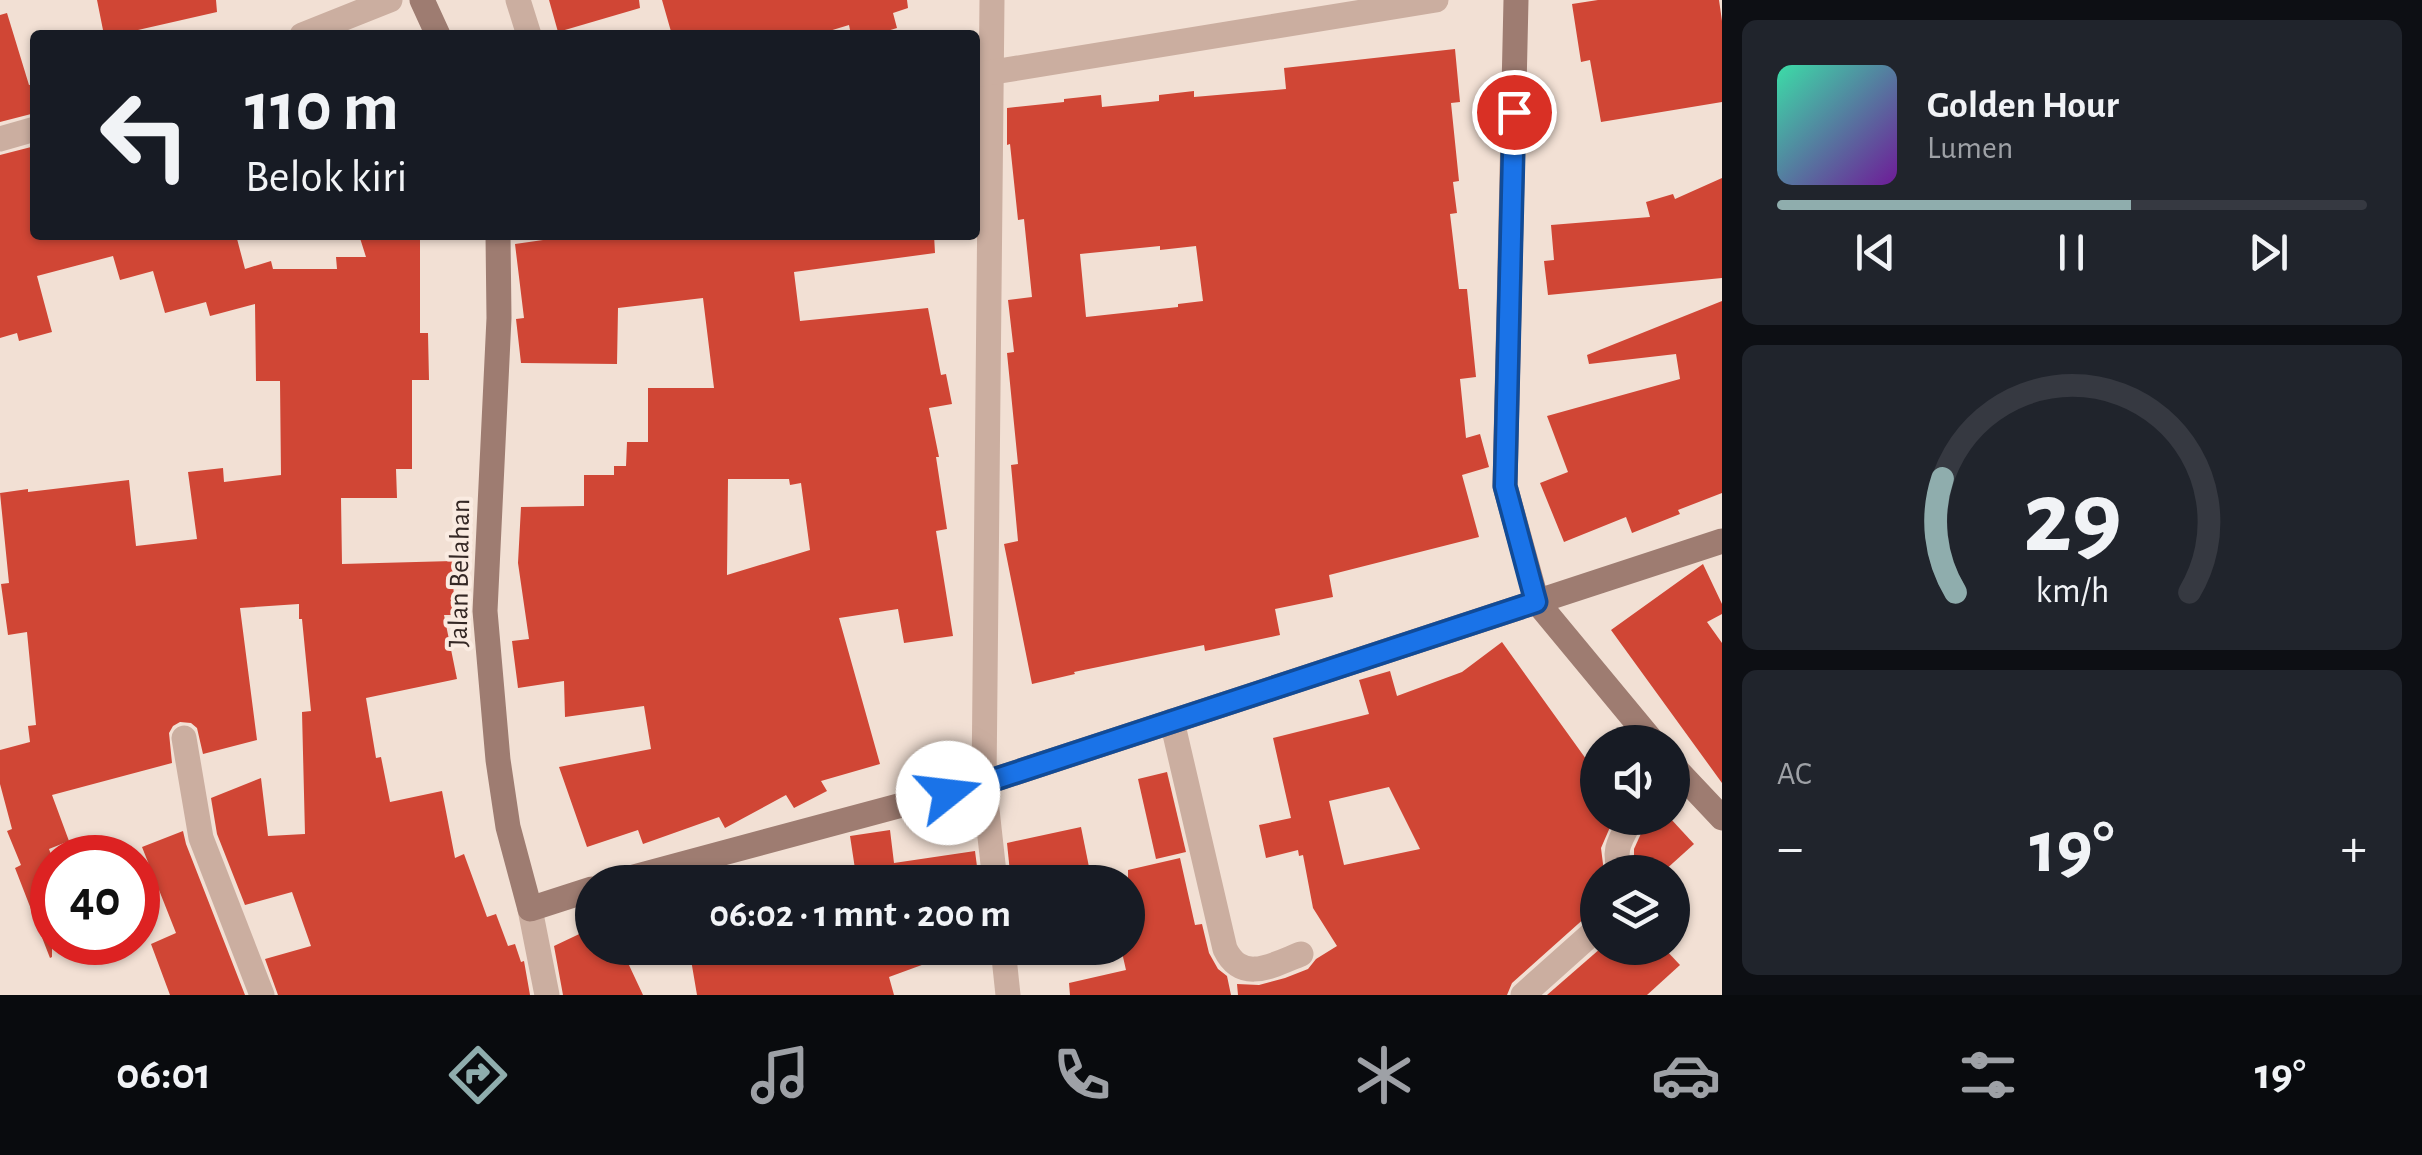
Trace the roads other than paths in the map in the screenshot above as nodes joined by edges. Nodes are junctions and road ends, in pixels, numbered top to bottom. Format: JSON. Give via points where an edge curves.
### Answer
{"nodes":[{"id":1,"x":390,"y":0,"type":"edge"},
{"id":2,"x":422,"y":0,"type":"edge"},
{"id":3,"x":518,"y":0,"type":"edge"},
{"id":4,"x":992,"y":0,"type":"edge"},
{"id":5,"x":1436,"y":0,"type":"edge"},
{"id":6,"x":1516,"y":0,"type":"edge"},
{"id":7,"x":315,"y":30,"type":"edge"},
{"id":8,"x":436,"y":30,"type":"edge"},
{"id":9,"x":527,"y":30,"type":"edge"},
{"id":10,"x":982,"y":74,"type":"edge"},
{"id":11,"x":30,"y":131,"type":"edge"},
{"id":12,"x":0,"y":139,"type":"edge"},
{"id":13,"x":498,"y":240,"type":"edge"},
{"id":14,"x":1722,"y":542,"type":"edge"},
{"id":15,"x":1536,"y":602,"type":"junction"},
{"id":16,"x":1172,"y":721,"type":"junction"},
{"id":17,"x":1639,"y":725,"type":"edge"},
{"id":18,"x":184,"y":738,"type":"dead end"},
{"id":19,"x":984,"y":783,"type":"junction"},
{"id":20,"x":1690,"y":784,"type":"edge"},
{"id":21,"x":1722,"y":818,"type":"edge"},
{"id":22,"x":678,"y":865,"type":"edge"},
{"id":23,"x":994,"y":865,"type":"edge"},
{"id":24,"x":575,"y":894,"type":"edge"},
{"id":25,"x":530,"y":909,"type":"junction"},
{"id":26,"x":1580,"y":944,"type":"edge"},
{"id":27,"x":1300,"y":954,"type":"dead end"},
{"id":28,"x":1005,"y":965,"type":"edge"},
{"id":29,"x":262,"y":995,"type":"edge"},
{"id":30,"x":547,"y":995,"type":"edge"},
{"id":31,"x":1008,"y":995,"type":"edge"},
{"id":32,"x":1522,"y":995,"type":"edge"}],
"edges":[{"from":1,"to":7,"type":"street"},
{"from":2,"to":8,"type":"street"},
{"from":3,"to":9,"type":"street"},
{"from":4,"to":10,"type":"street"},
{"from":5,"to":10,"type":"street"},
{"from":6,"to":15,"type":"street","via":[[1505,486]]},
{"from":10,"to":19,"type":"street"},
{"from":11,"to":12,"type":"street"},
{"from":13,"to":25,"type":"street","name":"Jalan Belahan","via":[[486,610],[508,828]]},
{"from":14,"to":15,"type":"street"},
{"from":15,"to":16,"type":"street"},
{"from":15,"to":17,"type":"street"},
{"from":16,"to":19,"type":"street"},
{"from":16,"to":27,"type":"street","via":[[1231,961],[1256,970]]},
{"from":18,"to":29,"type":"street","via":[[202,838]]},
{"from":19,"to":22,"type":"street"},
{"from":19,"to":23,"type":"street"},
{"from":20,"to":21,"type":"street"},
{"from":24,"to":25,"type":"street"},
{"from":25,"to":30,"type":"street"},
{"from":26,"to":32,"type":"street"},
{"from":28,"to":31,"type":"street"}]}
